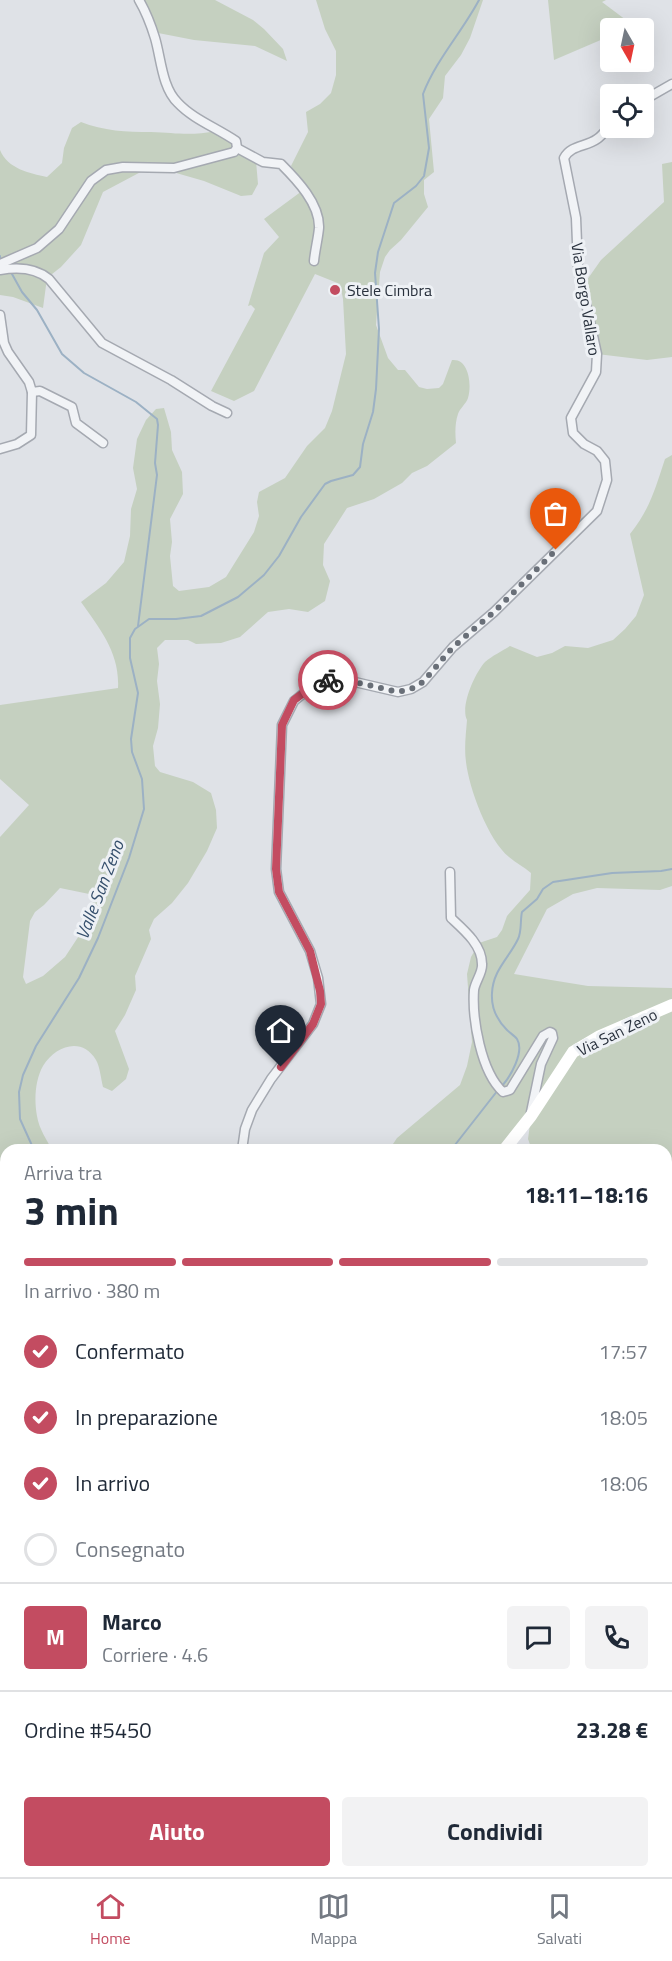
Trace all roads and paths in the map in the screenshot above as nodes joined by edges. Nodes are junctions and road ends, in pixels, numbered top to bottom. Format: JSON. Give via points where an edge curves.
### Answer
{"nodes":[{"id":1,"x":139,"y":0,"type":"edge"},
{"id":2,"x":672,"y":84,"type":"edge"},
{"id":3,"x":654,"y":94,"type":"edge"},
{"id":4,"x":600,"y":137,"type":"edge"},
{"id":5,"x":237,"y":148,"type":"junction"},
{"id":6,"x":314,"y":261,"type":"dead end"},
{"id":7,"x":0,"y":264,"type":"edge"},
{"id":8,"x":0,"y":270,"type":"edge"},
{"id":9,"x":0,"y":315,"type":"edge"},
{"id":10,"x":32,"y":392,"type":"junction"},
{"id":11,"x":227,"y":413,"type":"dead end"},
{"id":12,"x":103,"y":443,"type":"dead end"},
{"id":13,"x":0,"y":449,"type":"edge"},
{"id":14,"x":450,"y":872,"type":"dead end"},
{"id":15,"x":672,"y":1005,"type":"edge"},
{"id":16,"x":531,"y":1116,"type":"junction"},
{"id":17,"x":243,"y":1144,"type":"edge"},
{"id":18,"x":509,"y":1144,"type":"edge"}],
"edges":[{"from":1,"to":5,"type":"street","via":[[177,103],[236,141]]},
{"from":2,"to":3,"type":"street"},
{"from":4,"to":17,"type":"street","name":"Via Borgo Vallaro","via":[[567,152],[564,158],[576,218],[576,257],[597,354],[596,372],[572,418],[573,433],[605,460],[607,480],[597,512],[453,647],[423,682],[398,692],[331,680],[314,685],[294,700],[282,725],[276,869],[279,892],[310,951],[321,1004],[313,1024],[252,1110]]},
{"from":5,"to":6,"type":"street","via":[[263,162],[281,164],[300,185],[319,227]]},
{"from":5,"to":7,"type":"street","via":[[174,168],[106,170],[91,181],[59,229],[38,248]]},
{"from":8,"to":11,"type":"street","via":[[41,272],[102,343]]},
{"from":9,"to":10,"type":"street","via":[[4,343]]},
{"from":10,"to":12,"type":"street","via":[[40,391],[72,407],[76,423]]},
{"from":10,"to":13,"type":"street","via":[[31,435]]},
{"from":14,"to":16,"type":"street","via":[[451,918],[477,946],[483,964],[474,989],[475,1021],[484,1060],[500,1089],[510,1090],[543,1036],[552,1033],[541,1064]]},
{"from":15,"to":16,"type":"street","name":"Via San Zeno","via":[[573,1052]]},
{"from":16,"to":18,"type":"street","name":"Via San Zeno"}]}
